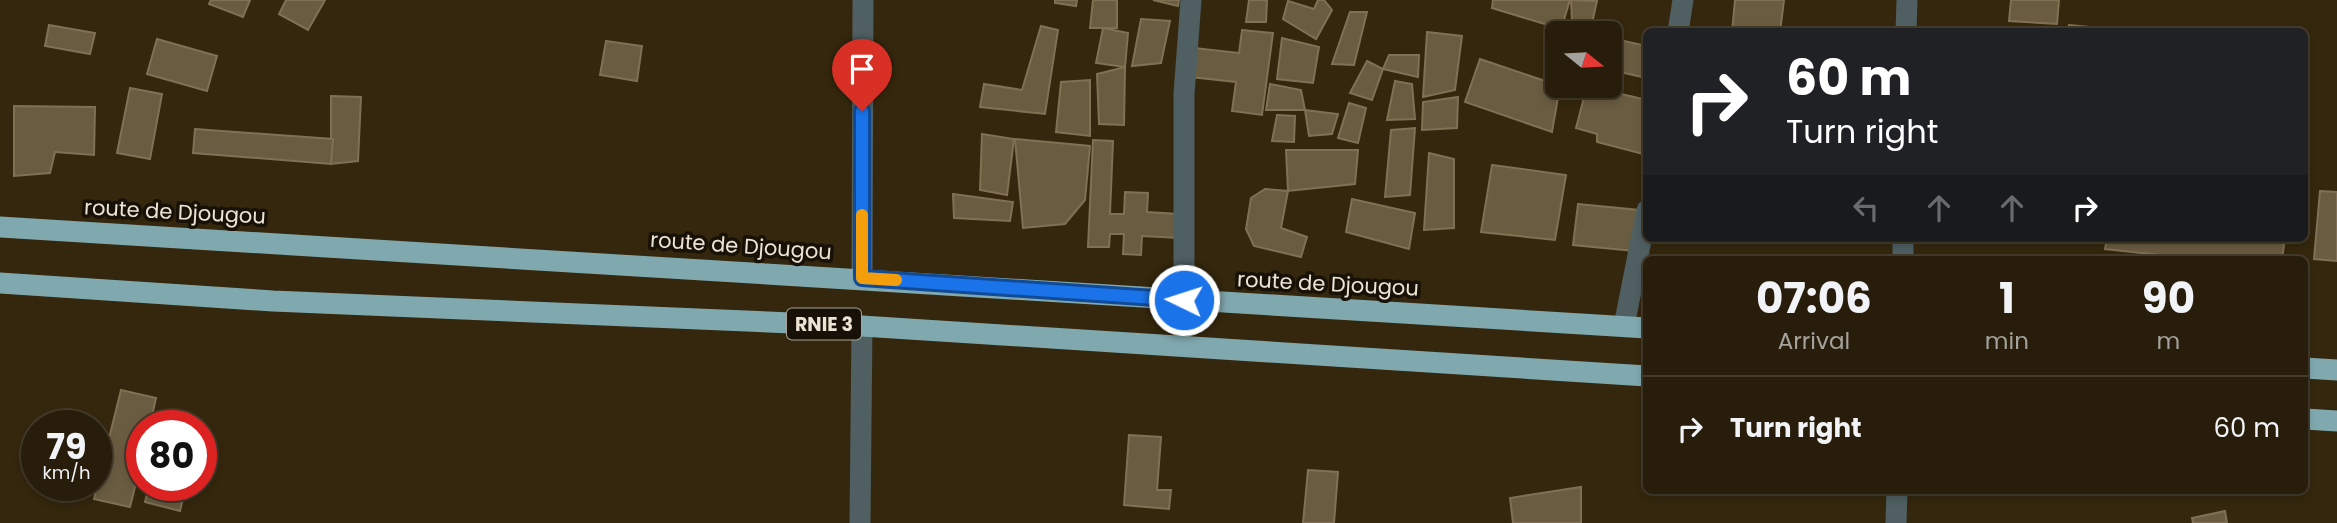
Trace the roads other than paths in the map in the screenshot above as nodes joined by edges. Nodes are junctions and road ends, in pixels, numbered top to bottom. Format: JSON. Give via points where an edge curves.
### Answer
{"nodes":[{"id":1,"x":863,"y":0,"type":"edge"},
{"id":2,"x":1191,"y":0,"type":"edge"},
{"id":3,"x":1683,"y":0,"type":"edge"},
{"id":4,"x":1907,"y":0,"type":"edge"},
{"id":5,"x":1679,"y":28,"type":"edge"},
{"id":6,"x":1906,"y":28,"type":"edge"},
{"id":7,"x":0,"y":227,"type":"edge"},
{"id":8,"x":1643,"y":230,"type":"edge"},
{"id":9,"x":862,"y":278,"type":"junction"},
{"id":10,"x":0,"y":283,"type":"edge"},
{"id":11,"x":1184,"y":300,"type":"junction"},
{"id":12,"x":862,"y":326,"type":"junction"},
{"id":13,"x":1623,"y":326,"type":"junction"},
{"id":14,"x":1643,"y":328,"type":"edge"},
{"id":15,"x":2308,"y":368,"type":"edge"},
{"id":16,"x":2337,"y":370,"type":"edge"},
{"id":17,"x":1643,"y":376,"type":"edge"},
{"id":18,"x":2308,"y":419,"type":"edge"},
{"id":19,"x":2337,"y":421,"type":"edge"},
{"id":20,"x":1897,"y":494,"type":"edge"},
{"id":21,"x":860,"y":523,"type":"edge"},
{"id":22,"x":1896,"y":523,"type":"edge"}],
"edges":[{"from":1,"to":9,"type":"street"},
{"from":2,"to":11,"type":"street","via":[[1184,94]]},
{"from":3,"to":5,"type":"street"},
{"from":4,"to":6,"type":"street"},
{"from":7,"to":9,"type":"highway","name":"route de Djougou","number":"RNIE 3"},
{"from":8,"to":13,"type":"street"},
{"from":9,"to":11,"type":"highway","name":"route de Djougou","number":"RNIE 3"},
{"from":10,"to":12,"type":"highway","number":"RNIE 3","via":[[273,301]]},
{"from":11,"to":13,"type":"highway","name":"route de Djougou","number":"RNIE 3"},
{"from":12,"to":17,"type":"highway","number":"RNIE 3"},
{"from":12,"to":21,"type":"street"},
{"from":13,"to":14,"type":"highway","name":"route de Djougou","number":"RNIE 3"},
{"from":15,"to":16,"type":"highway"},
{"from":18,"to":19,"type":"highway"},
{"from":20,"to":22,"type":"street"}]}
